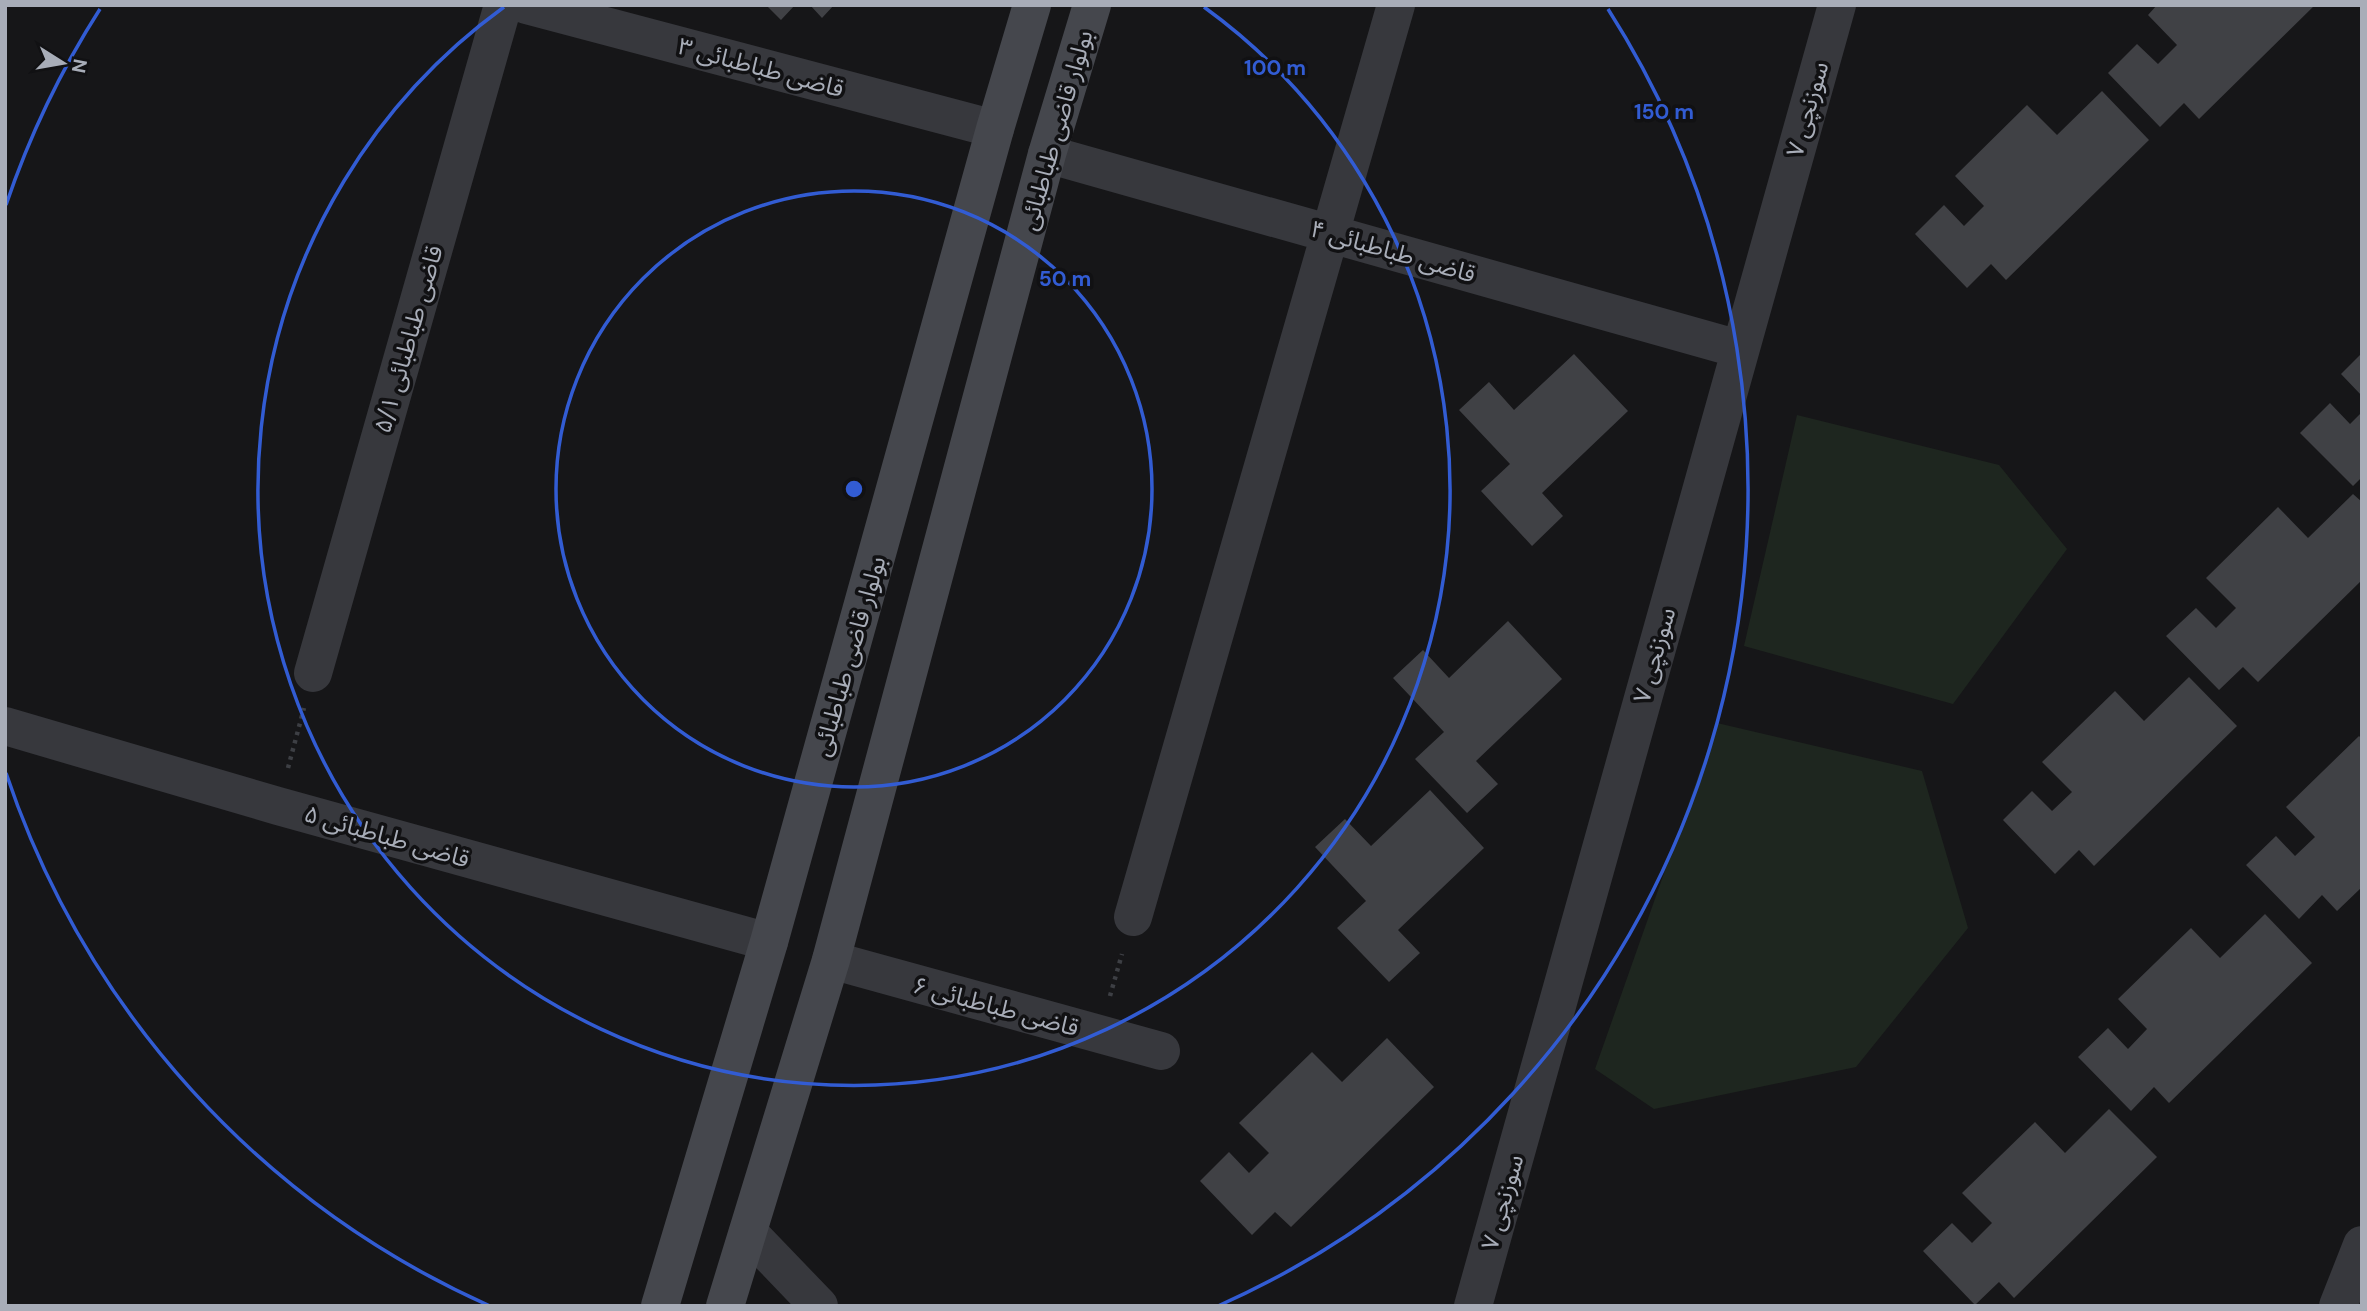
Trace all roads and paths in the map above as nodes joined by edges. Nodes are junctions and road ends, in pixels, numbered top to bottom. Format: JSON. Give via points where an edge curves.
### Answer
{"nodes":[{"id":1,"x":503,"y":5,"type":"edge"},
{"id":2,"x":526,"y":5,"type":"edge"},
{"id":3,"x":1032,"y":5,"type":"edge"},
{"id":4,"x":1092,"y":5,"type":"edge"},
{"id":5,"x":1396,"y":5,"type":"edge"},
{"id":6,"x":1837,"y":5,"type":"edge"},
{"id":7,"x":995,"y":129,"type":"junction"},
{"id":8,"x":1047,"y":154,"type":"junction"},
{"id":9,"x":1330,"y":233,"type":"junction"},
{"id":10,"x":1739,"y":349,"type":"junction"},
{"id":11,"x":313,"y":673,"type":"joint"},
{"id":12,"x":5,"y":726,"type":"edge"},
{"id":13,"x":278,"y":806,"type":"junction"},
{"id":14,"x":1133,"y":917,"type":"joint"},
{"id":15,"x":769,"y":942,"type":"junction"},
{"id":16,"x":831,"y":960,"type":"junction"},
{"id":17,"x":1100,"y":1034,"type":"junction"},
{"id":18,"x":1161,"y":1051,"type":"dead end"},
{"id":19,"x":748,"y":1232,"type":"junction"},
{"id":20,"x":2362,"y":1245,"type":"edge"},
{"id":21,"x":660,"y":1306,"type":"edge"},
{"id":22,"x":725,"y":1306,"type":"edge"},
{"id":23,"x":819,"y":1306,"type":"edge"},
{"id":24,"x":1473,"y":1306,"type":"edge"},
{"id":25,"x":2339,"y":1306,"type":"edge"}],
"edges":[{"from":1,"to":11,"type":"street","name":"قاضی طباطبائی ۵/۱"},
{"from":2,"to":7,"type":"street","name":"قاضی طباطبائی ۳"},
{"from":3,"to":7,"type":"main road","name":"بولوار قاضی طباطبائی"},
{"from":4,"to":8,"type":"main road","name":"بولوار قاضی طباطبائی"},
{"from":5,"to":9,"type":"street"},
{"from":6,"to":10,"type":"street","name":"سوزنچی ۷"},
{"from":7,"to":15,"type":"main road","name":"بولوار قاضی طباطبائی"},
{"from":8,"to":9,"type":"street","name":"قاضی طباطبائی ۴"},
{"from":8,"to":16,"type":"main road","name":"بولوار قاضی طباطبائی"},
{"from":9,"to":10,"type":"street","name":"قاضی طباطبائی ۴"},
{"from":9,"to":14,"type":"street"},
{"from":10,"to":24,"type":"street","name":"سوزنچی ۷"},
{"from":11,"to":13,"type":"path"},
{"from":12,"to":13,"type":"street","name":"قاضی طباطبائی ۵"},
{"from":13,"to":15,"type":"street","name":"قاضی طباطبائی ۵"},
{"from":14,"to":17,"type":"path"},
{"from":15,"to":21,"type":"main road","name":"بولوار قاضی طباطبائی"},
{"from":16,"to":17,"type":"street","name":"قاضی طباطبائی ۶"},
{"from":16,"to":19,"type":"main road","name":"بولوار قاضی طباطبائی"},
{"from":17,"to":18,"type":"street","name":"قاضی طباطبائی ۶"},
{"from":19,"to":22,"type":"main road","name":"بولوار قاضی طباطبائی"},
{"from":19,"to":23,"type":"street"},
{"from":20,"to":25,"type":"street"}]}
